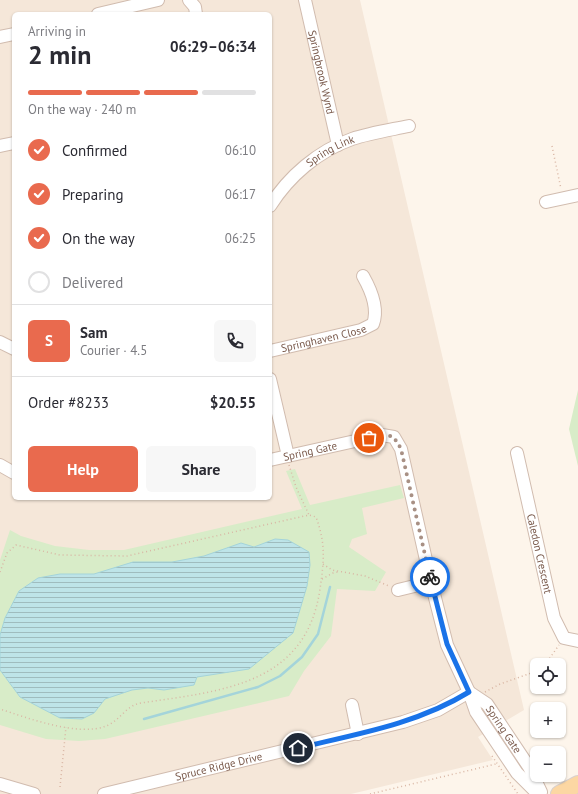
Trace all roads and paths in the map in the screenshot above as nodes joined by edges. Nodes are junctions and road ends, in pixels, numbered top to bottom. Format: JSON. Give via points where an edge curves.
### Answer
{"nodes":[{"id":1,"x":158,"y":0,"type":"edge"},
{"id":2,"x":190,"y":0,"type":"edge"},
{"id":3,"x":305,"y":0,"type":"edge"},
{"id":4,"x":107,"y":12,"type":"edge"},
{"id":5,"x":196,"y":12,"type":"edge"},
{"id":6,"x":12,"y":34,"type":"edge"},
{"id":7,"x":0,"y":37,"type":"edge"},
{"id":8,"x":409,"y":126,"type":"dead end"},
{"id":9,"x":12,"y":143,"type":"edge"},
{"id":10,"x":338,"y":145,"type":"junction"},
{"id":11,"x":0,"y":146,"type":"edge"},
{"id":12,"x":552,"y":146,"type":"dead end"},
{"id":13,"x":578,"y":195,"type":"edge"},
{"id":14,"x":563,"y":198,"type":"junction"},
{"id":15,"x":546,"y":202,"type":"dead end"},
{"id":16,"x":272,"y":203,"type":"edge"},
{"id":17,"x":363,"y":276,"type":"dead end"},
{"id":18,"x":0,"y":342,"type":"edge"},
{"id":19,"x":12,"y":348,"type":"edge"},
{"id":20,"x":272,"y":351,"type":"edge"},
{"id":21,"x":272,"y":388,"type":"edge"},
{"id":22,"x":517,"y":453,"type":"dead end"},
{"id":23,"x":288,"y":456,"type":"junction"},
{"id":24,"x":272,"y":460,"type":"edge"},
{"id":25,"x":0,"y":465,"type":"edge"},
{"id":26,"x":12,"y":472,"type":"edge"},
{"id":27,"x":310,"y":515,"type":"junction"},
{"id":28,"x":323,"y":564,"type":"junction"},
{"id":29,"x":340,"y":571,"type":"junction"},
{"id":30,"x":0,"y":572,"type":"edge"},
{"id":31,"x":321,"y":580,"type":"junction"},
{"id":32,"x":431,"y":582,"type":"junction"},
{"id":33,"x":398,"y":590,"type":"joint"},
{"id":34,"x":564,"y":638,"type":"junction"},
{"id":35,"x":578,"y":641,"type":"edge"},
{"id":36,"x":550,"y":658,"type":"edge"},
{"id":37,"x":530,"y":673,"type":"edge"},
{"id":38,"x":474,"y":696,"type":"junction"},
{"id":39,"x":352,"y":705,"type":"dead end"},
{"id":40,"x":0,"y":709,"type":"edge"},
{"id":41,"x":66,"y":727,"type":"junction"},
{"id":42,"x":358,"y":734,"type":"junction"},
{"id":43,"x":497,"y":763,"type":"dead end"},
{"id":44,"x":0,"y":784,"type":"edge"},
{"id":45,"x":578,"y":784,"type":"edge"},
{"id":46,"x":60,"y":787,"type":"dead end"},
{"id":47,"x":34,"y":794,"type":"edge"},
{"id":48,"x":104,"y":794,"type":"edge"},
{"id":49,"x":370,"y":794,"type":"edge"},
{"id":50,"x":538,"y":794,"type":"edge"},
{"id":51,"x":542,"y":794,"type":"edge"},
{"id":52,"x":559,"y":794,"type":"edge"}],
"edges":[{"from":1,"to":4,"type":"street"},
{"from":2,"to":5,"type":"street"},
{"from":3,"to":10,"type":"street","name":"Springbrook Wynd"},
{"from":6,"to":7,"type":"street"},
{"from":8,"to":10,"type":"street","name":"Spring Link"},
{"from":9,"to":11,"type":"street"},
{"from":10,"to":16,"type":"street","name":"Spring Link","via":[[320,155],[291,178]]},
{"from":12,"to":14,"type":"path"},
{"from":13,"to":14,"type":"street"},
{"from":14,"to":15,"type":"street"},
{"from":17,"to":20,"type":"street","name":"Springhaven Close","via":[[376,311],[373,324],[361,330]]},
{"from":18,"to":19,"type":"street"},
{"from":21,"to":23,"type":"street"},
{"from":22,"to":34,"type":"street","name":"Caledon Crescent","via":[[554,618]]},
{"from":23,"to":24,"type":"street","name":"Spring Gate"},
{"from":23,"to":27,"type":"path","via":[[292,476]]},
{"from":23,"to":32,"type":"street","name":"Spring Gate","via":[[382,435],[389,434],[394,437],[401,449]]},
{"from":25,"to":26,"type":"street"},
{"from":27,"to":28,"type":"path","via":[[316,517],[321,531]]},
{"from":27,"to":30,"type":"path","via":[[127,556],[60,555],[16,545],[7,553]]},
{"from":28,"to":29,"type":"path","via":[[332,570]]},
{"from":28,"to":31,"type":"path"},
{"from":29,"to":31,"type":"path","via":[[333,572]]},
{"from":29,"to":33,"type":"path","via":[[365,576]]},
{"from":31,"to":41,"type":"path","via":[[317,608],[310,628],[289,656],[269,671],[222,688],[172,700],[136,704],[103,728]]},
{"from":32,"to":33,"type":"street"},
{"from":32,"to":38,"type":"street","name":"Spring Gate","via":[[447,644]]},
{"from":34,"to":35,"type":"street"},
{"from":34,"to":36,"type":"path"},
{"from":37,"to":38,"type":"path"},
{"from":38,"to":42,"type":"street","name":"Spruce Ridge Drive","via":[[420,717]]},
{"from":38,"to":50,"type":"street","name":"Spring Gate","via":[[476,712],[518,773]]},
{"from":38,"to":51,"type":"street","name":"Spring Gate","via":[[487,704],[529,766]]},
{"from":39,"to":42,"type":"street"},
{"from":40,"to":41,"type":"path","via":[[44,724]]},
{"from":41,"to":46,"type":"path"},
{"from":42,"to":48,"type":"street","name":"Spruce Ridge Drive"},
{"from":43,"to":49,"type":"path"},
{"from":44,"to":47,"type":"street"},
{"from":45,"to":52,"type":"main road"}]}
